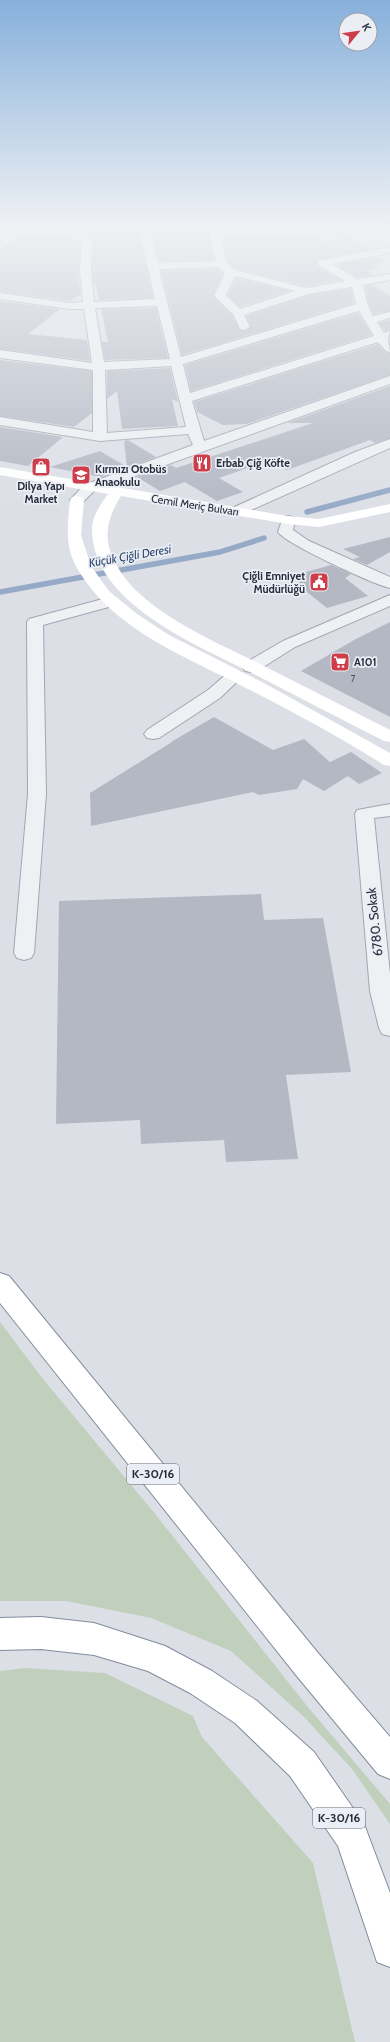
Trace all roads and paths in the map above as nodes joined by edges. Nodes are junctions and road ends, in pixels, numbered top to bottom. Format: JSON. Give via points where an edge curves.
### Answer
{"nodes":[{"id":1,"x":91,"y":320,"type":"edge"},
{"id":2,"x":167,"y":320,"type":"edge"},
{"id":3,"x":241,"y":320,"type":"edge"},
{"id":4,"x":316,"y":320,"type":"edge"},
{"id":5,"x":371,"y":320,"type":"edge"},
{"id":6,"x":385,"y":336,"type":"edge"},
{"id":7,"x":250,"y":341,"type":"junction"},
{"id":8,"x":390,"y":349,"type":"edge"},
{"id":9,"x":0,"y":354,"type":"edge"},
{"id":10,"x":177,"y":362,"type":"junction"},
{"id":11,"x":99,"y":367,"type":"junction"},
{"id":12,"x":390,"y":380,"type":"edge"},
{"id":13,"x":185,"y":399,"type":"junction"},
{"id":14,"x":0,"y":421,"type":"edge"},
{"id":15,"x":193,"y":430,"type":"junction"},
{"id":16,"x":100,"y":438,"type":"junction"},
{"id":17,"x":390,"y":443,"type":"edge"},
{"id":18,"x":200,"y":448,"type":"junction"},
{"id":19,"x":0,"y":471,"type":"edge"},
{"id":20,"x":0,"y":484,"type":"edge"},
{"id":21,"x":89,"y":488,"type":"junction"},
{"id":22,"x":23,"y":489,"type":"dead end"},
{"id":23,"x":116,"y":492,"type":"junction"},
{"id":24,"x":62,"y":497,"type":"dead end"},
{"id":25,"x":77,"y":500,"type":"junction"},
{"id":26,"x":107,"y":505,"type":"junction"},
{"id":27,"x":122,"y":507,"type":"dead end"},
{"id":28,"x":390,"y":508,"type":"edge"},
{"id":29,"x":390,"y":521,"type":"edge"},
{"id":30,"x":238,"y":522,"type":"junction"},
{"id":31,"x":287,"y":526,"type":"junction"},
{"id":32,"x":390,"y":583,"type":"edge"},
{"id":33,"x":105,"y":595,"type":"junction"},
{"id":34,"x":390,"y":600,"type":"edge"},
{"id":35,"x":251,"y":668,"type":"junction"},
{"id":36,"x":235,"y":676,"type":"junction"},
{"id":37,"x":153,"y":734,"type":"dead end"},
{"id":38,"x":390,"y":737,"type":"edge"},
{"id":39,"x":390,"y":761,"type":"edge"},
{"id":40,"x":390,"y":810,"type":"edge"},
{"id":41,"x":24,"y":953,"type":"dead end"},
{"id":42,"x":390,"y":1028,"type":"edge"},
{"id":43,"x":0,"y":1284,"type":"edge"},
{"id":44,"x":0,"y":1634,"type":"edge"},
{"id":45,"x":390,"y":1762,"type":"edge"},
{"id":46,"x":390,"y":1949,"type":"edge"}],
"edges":[{"from":1,"to":11,"type":"street"},
{"from":2,"to":10,"type":"street"},
{"from":3,"to":7,"type":"street"},
{"from":4,"to":7,"type":"street"},
{"from":5,"to":6,"type":"street"},
{"from":6,"to":8,"type":"street"},
{"from":6,"to":13,"type":"street"},
{"from":7,"to":10,"type":"street"},
{"from":9,"to":11,"type":"street"},
{"from":10,"to":11,"type":"street"},
{"from":10,"to":13,"type":"street"},
{"from":11,"to":16,"type":"street"},
{"from":12,"to":18,"type":"street"},
{"from":13,"to":15,"type":"street"},
{"from":14,"to":16,"type":"street"},
{"from":15,"to":16,"type":"street"},
{"from":15,"to":18,"type":"street"},
{"from":17,"to":30,"type":"street","via":[[360,455]]},
{"from":18,"to":21,"type":"street"},
{"from":19,"to":21,"type":"main road","name":"Cemil Meriç Bulvarı"},
{"from":20,"to":22,"type":"main road"},
{"from":21,"to":23,"type":"main road","name":"Cemil Meriç Bulvarı"},
{"from":21,"to":25,"type":"street"},
{"from":23,"to":26,"type":"main road"},
{"from":23,"to":30,"type":"main road","name":"Cemil Meriç Bulvarı"},
{"from":24,"to":25,"type":"main road"},
{"from":25,"to":26,"type":"main road"},
{"from":25,"to":33,"type":"main road","via":[[73,514],[73,538],[83,563]]},
{"from":26,"to":27,"type":"main road"},
{"from":26,"to":35,"type":"main road","via":[[98,528],[106,559],[122,584],[154,614]]},
{"from":28,"to":31,"type":"main road","name":"Cemil Meriç Bulvarı","via":[[319,523]]},
{"from":29,"to":31,"type":"main road","name":"Cemil Meriç Bulvarı","via":[[328,534]]},
{"from":30,"to":31,"type":"main road","name":"Cemil Meriç Bulvarı"},
{"from":31,"to":32,"type":"street","via":[[304,544]]},
{"from":33,"to":36,"type":"main road","via":[[136,622],[164,640]]},
{"from":33,"to":41,"type":"street","via":[[35,622],[37,794]]},
{"from":34,"to":35,"type":"street","via":[[289,644]]},
{"from":35,"to":38,"type":"main road"},
{"from":36,"to":37,"type":"street","via":[[214,694]]},
{"from":36,"to":39,"type":"main road"},
{"from":40,"to":42,"type":"street","name":"6780. Sokak","via":[[364,814],[381,991]]},
{"from":43,"to":45,"type":"main road","number":"K-30/16","via":[[307,1664]]},
{"from":44,"to":46,"type":"main road","number":"K-30/16","via":[[42,1633],[94,1639],[154,1657],[201,1682],[246,1712],[302,1764],[352,1836]]}]}
